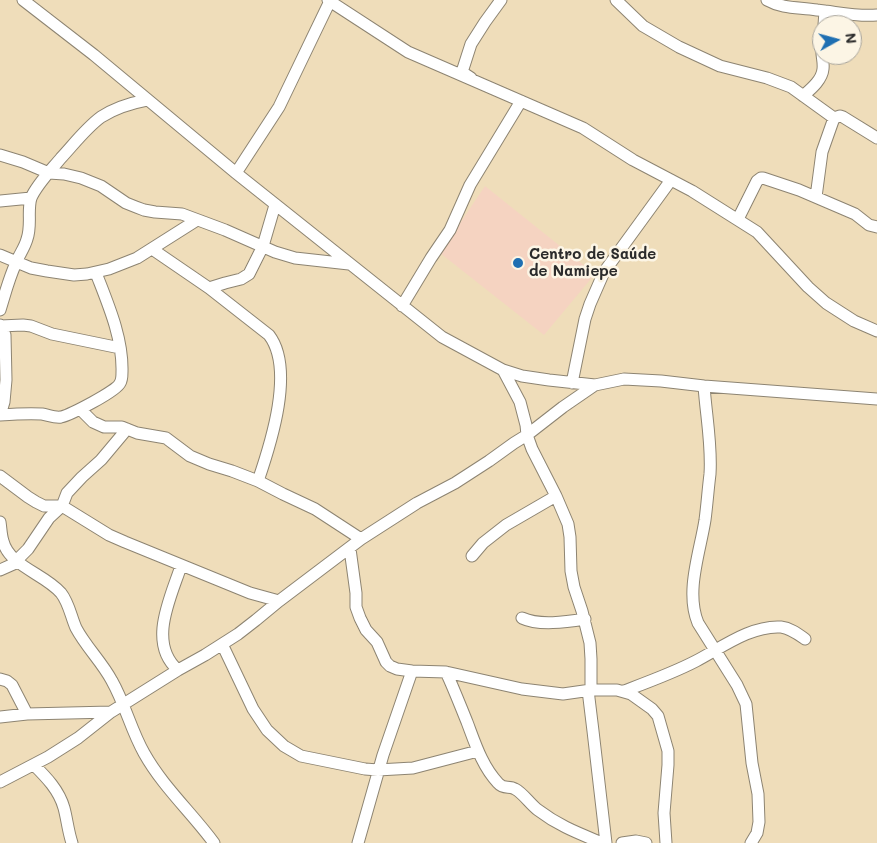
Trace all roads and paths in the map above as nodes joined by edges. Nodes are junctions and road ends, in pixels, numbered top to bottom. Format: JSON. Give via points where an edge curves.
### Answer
{"nodes":[{"id":1,"x":501,"y":0,"type":"edge"},
{"id":2,"x":616,"y":0,"type":"edge"},
{"id":3,"x":767,"y":0,"type":"edge"},
{"id":4,"x":329,"y":1,"type":"edge"},
{"id":5,"x":30,"y":2,"type":"edge"},
{"id":6,"x":825,"y":11,"type":"junction"},
{"id":7,"x":825,"y":15,"type":"edge"},
{"id":8,"x":877,"y":15,"type":"edge"},
{"id":9,"x":823,"y":65,"type":"edge"},
{"id":10,"x":477,"y":82,"type":"junction"},
{"id":11,"x":803,"y":96,"type":"junction"},
{"id":12,"x":147,"y":100,"type":"junction"},
{"id":13,"x":521,"y":101,"type":"junction"},
{"id":14,"x":834,"y":118,"type":"junction"},
{"id":15,"x":877,"y":138,"type":"edge"},
{"id":16,"x":0,"y":155,"type":"edge"},
{"id":17,"x":49,"y":173,"type":"junction"},
{"id":18,"x":236,"y":173,"type":"junction"},
{"id":19,"x":671,"y":180,"type":"junction"},
{"id":20,"x":32,"y":198,"type":"junction"},
{"id":21,"x":816,"y":198,"type":"junction"},
{"id":22,"x":0,"y":201,"type":"edge"},
{"id":23,"x":275,"y":205,"type":"junction"},
{"id":24,"x":738,"y":219,"type":"junction"},
{"id":25,"x":197,"y":220,"type":"junction"},
{"id":26,"x":877,"y":227,"type":"edge"},
{"id":27,"x":263,"y":246,"type":"junction"},
{"id":28,"x":152,"y":249,"type":"junction"},
{"id":29,"x":0,"y":255,"type":"edge"},
{"id":30,"x":16,"y":262,"type":"junction"},
{"id":31,"x":348,"y":264,"type":"junction"},
{"id":32,"x":96,"y":272,"type":"junction"},
{"id":33,"x":210,"y":288,"type":"junction"},
{"id":34,"x":402,"y":306,"type":"junction"},
{"id":35,"x":0,"y":310,"type":"edge"},
{"id":36,"x":0,"y":325,"type":"edge"},
{"id":37,"x":877,"y":331,"type":"edge"},
{"id":38,"x":120,"y":348,"type":"junction"},
{"id":39,"x":503,"y":370,"type":"junction"},
{"id":40,"x":572,"y":383,"type":"junction"},
{"id":41,"x":595,"y":385,"type":"junction"},
{"id":42,"x":704,"y":386,"type":"junction"},
{"id":43,"x":877,"y":399,"type":"edge"},
{"id":44,"x":80,"y":409,"type":"junction"},
{"id":45,"x":0,"y":415,"type":"edge"},
{"id":46,"x":127,"y":429,"type":"junction"},
{"id":47,"x":527,"y":435,"type":"junction"},
{"id":48,"x":0,"y":476,"type":"edge"},
{"id":49,"x":258,"y":481,"type":"junction"},
{"id":50,"x":556,"y":496,"type":"junction"},
{"id":51,"x":62,"y":506,"type":"junction"},
{"id":52,"x":0,"y":522,"type":"edge"},
{"id":53,"x":361,"y":539,"type":"junction"},
{"id":54,"x":350,"y":549,"type":"junction"},
{"id":55,"x":472,"y":556,"type":"dead end"},
{"id":56,"x":18,"y":562,"type":"junction"},
{"id":57,"x":181,"y":566,"type":"junction"},
{"id":58,"x":0,"y":570,"type":"edge"},
{"id":59,"x":279,"y":601,"type":"junction"},
{"id":60,"x":522,"y":618,"type":"dead end"},
{"id":61,"x":585,"y":619,"type":"junction"},
{"id":62,"x":805,"y":639,"type":"dead end"},
{"id":63,"x":222,"y":644,"type":"junction"},
{"id":64,"x":716,"y":650,"type":"junction"},
{"id":65,"x":178,"y":670,"type":"junction"},
{"id":66,"x":412,"y":671,"type":"junction"},
{"id":67,"x":446,"y":672,"type":"junction"},
{"id":68,"x":0,"y":679,"type":"edge"},
{"id":69,"x":589,"y":690,"type":"junction"},
{"id":70,"x":624,"y":691,"type":"junction"},
{"id":71,"x":122,"y":704,"type":"junction"},
{"id":72,"x":111,"y":712,"type":"junction"},
{"id":73,"x":27,"y":714,"type":"junction"},
{"id":74,"x":0,"y":717,"type":"edge"},
{"id":75,"x":478,"y":751,"type":"junction"},
{"id":76,"x":34,"y":765,"type":"junction"},
{"id":77,"x":378,"y":770,"type":"junction"},
{"id":78,"x":0,"y":782,"type":"edge"},
{"id":79,"x":72,"y":843,"type":"edge"},
{"id":80,"x":214,"y":843,"type":"edge"},
{"id":81,"x":358,"y":843,"type":"edge"},
{"id":82,"x":604,"y":843,"type":"edge"},
{"id":83,"x":622,"y":843,"type":"edge"},
{"id":84,"x":646,"y":843,"type":"edge"},
{"id":85,"x":666,"y":843,"type":"edge"},
{"id":86,"x":751,"y":843,"type":"edge"}],
"edges":[{"from":1,"to":10,"type":"street","via":[[471,44],[462,72]]},
{"from":2,"to":11,"type":"street","via":[[642,26],[679,47],[720,66],[777,81]]},
{"from":3,"to":6,"type":"street","via":[[787,7]]},
{"from":4,"to":10,"type":"street","via":[[408,52]]},
{"from":4,"to":18,"type":"street","via":[[278,107]]},
{"from":5,"to":12,"type":"street"},
{"from":6,"to":7,"type":"street"},
{"from":6,"to":8,"type":"street","via":[[855,16]]},
{"from":9,"to":11,"type":"street","via":[[816,84]]},
{"from":10,"to":13,"type":"street"},
{"from":11,"to":14,"type":"street"},
{"from":12,"to":17,"type":"street","via":[[125,106],[94,122]]},
{"from":12,"to":18,"type":"street"},
{"from":13,"to":19,"type":"street","via":[[584,128]]},
{"from":13,"to":34,"type":"street","via":[[470,185],[450,230]]},
{"from":14,"to":15,"type":"street","via":[[843,117]]},
{"from":14,"to":21,"type":"street","via":[[822,152]]},
{"from":16,"to":17,"type":"street"},
{"from":17,"to":20,"type":"street"},
{"from":17,"to":25,"type":"street","via":[[81,178],[144,210],[182,214]]},
{"from":18,"to":23,"type":"street"},
{"from":19,"to":24,"type":"street"},
{"from":19,"to":40,"type":"street","via":[[604,272],[585,319]]},
{"from":20,"to":22,"type":"street"},
{"from":20,"to":30,"type":"street","via":[[29,234]]},
{"from":21,"to":24,"type":"street","via":[[761,178]]},
{"from":21,"to":26,"type":"street"},
{"from":23,"to":27,"type":"street"},
{"from":23,"to":31,"type":"street"},
{"from":24,"to":37,"type":"street","via":[[757,232],[826,303]]},
{"from":25,"to":27,"type":"street"},
{"from":25,"to":28,"type":"street"},
{"from":27,"to":31,"type":"street","via":[[295,258]]},
{"from":27,"to":33,"type":"street","via":[[246,277]]},
{"from":28,"to":32,"type":"street","via":[[130,262]]},
{"from":28,"to":33,"type":"street"},
{"from":29,"to":30,"type":"street"},
{"from":30,"to":32,"type":"street","via":[[62,274]]},
{"from":30,"to":35,"type":"street"},
{"from":31,"to":34,"type":"street"},
{"from":32,"to":38,"type":"street"},
{"from":33,"to":49,"type":"street","via":[[268,335],[275,343],[278,355],[280,393],[277,412]]},
{"from":34,"to":39,"type":"street","via":[[442,338]]},
{"from":36,"to":38,"type":"street","via":[[31,326],[52,334]]},
{"from":36,"to":45,"type":"street","via":[[5,335],[6,380]]},
{"from":38,"to":44,"type":"street","via":[[122,373],[119,386]]},
{"from":39,"to":40,"type":"street"},
{"from":39,"to":47,"type":"street","via":[[520,402]]},
{"from":40,"to":41,"type":"street"},
{"from":41,"to":42,"type":"street","via":[[624,379]]},
{"from":41,"to":47,"type":"street"},
{"from":42,"to":43,"type":"street"},
{"from":42,"to":64,"type":"street","via":[[710,473],[695,570],[694,614]]},
{"from":44,"to":45,"type":"street","via":[[59,418],[42,414]]},
{"from":44,"to":46,"type":"street","via":[[92,422],[104,427]]},
{"from":46,"to":49,"type":"street","via":[[166,438],[196,459]]},
{"from":46,"to":51,"type":"street","via":[[67,493]]},
{"from":47,"to":50,"type":"street"},
{"from":47,"to":53,"type":"street"},
{"from":48,"to":51,"type":"street","via":[[44,506]]},
{"from":49,"to":53,"type":"street","via":[[315,509]]},
{"from":50,"to":55,"type":"street","via":[[506,525]]},
{"from":50,"to":61,"type":"street","via":[[568,524],[571,571]]},
{"from":51,"to":56,"type":"street","via":[[49,518]]},
{"from":51,"to":57,"type":"street","via":[[109,535]]},
{"from":52,"to":56,"type":"street","via":[[3,543]]},
{"from":53,"to":54,"type":"street"},
{"from":54,"to":59,"type":"street"},
{"from":54,"to":66,"type":"street","via":[[356,607],[362,624],[390,666]]},
{"from":56,"to":58,"type":"street"},
{"from":56,"to":71,"type":"street","via":[[51,583],[62,595],[76,627],[112,681]]},
{"from":57,"to":59,"type":"street","via":[[250,594]]},
{"from":57,"to":65,"type":"street","via":[[162,632],[166,654]]},
{"from":59,"to":63,"type":"street"},
{"from":60,"to":61,"type":"street","via":[[540,623]]},
{"from":61,"to":69,"type":"street","via":[[591,659]]},
{"from":62,"to":64,"type":"street","via":[[788,628],[764,628]]},
{"from":63,"to":65,"type":"street"},
{"from":63,"to":77,"type":"street","via":[[253,709],[284,746],[301,756]]},
{"from":64,"to":70,"type":"street"},
{"from":64,"to":86,"type":"street","via":[[746,704],[758,794],[759,822]]},
{"from":65,"to":71,"type":"street"},
{"from":66,"to":67,"type":"street"},
{"from":66,"to":77,"type":"street"},
{"from":67,"to":69,"type":"street","via":[[522,689],[563,694]]},
{"from":67,"to":75,"type":"street"},
{"from":68,"to":73,"type":"street","via":[[12,685]]},
{"from":69,"to":70,"type":"street"},
{"from":69,"to":82,"type":"street"},
{"from":70,"to":85,"type":"street","via":[[658,716],[668,752],[664,813]]},
{"from":71,"to":72,"type":"street"},
{"from":71,"to":80,"type":"street","via":[[153,768]]},
{"from":72,"to":73,"type":"street"},
{"from":72,"to":76,"type":"street","via":[[78,738]]},
{"from":73,"to":74,"type":"street"},
{"from":75,"to":77,"type":"street","via":[[413,768]]},
{"from":75,"to":82,"type":"street","via":[[502,787],[517,790],[563,827]]},
{"from":76,"to":78,"type":"street"},
{"from":76,"to":79,"type":"street","via":[[55,788],[63,805]]},
{"from":77,"to":81,"type":"street"},
{"from":83,"to":84,"type":"street"}]}
